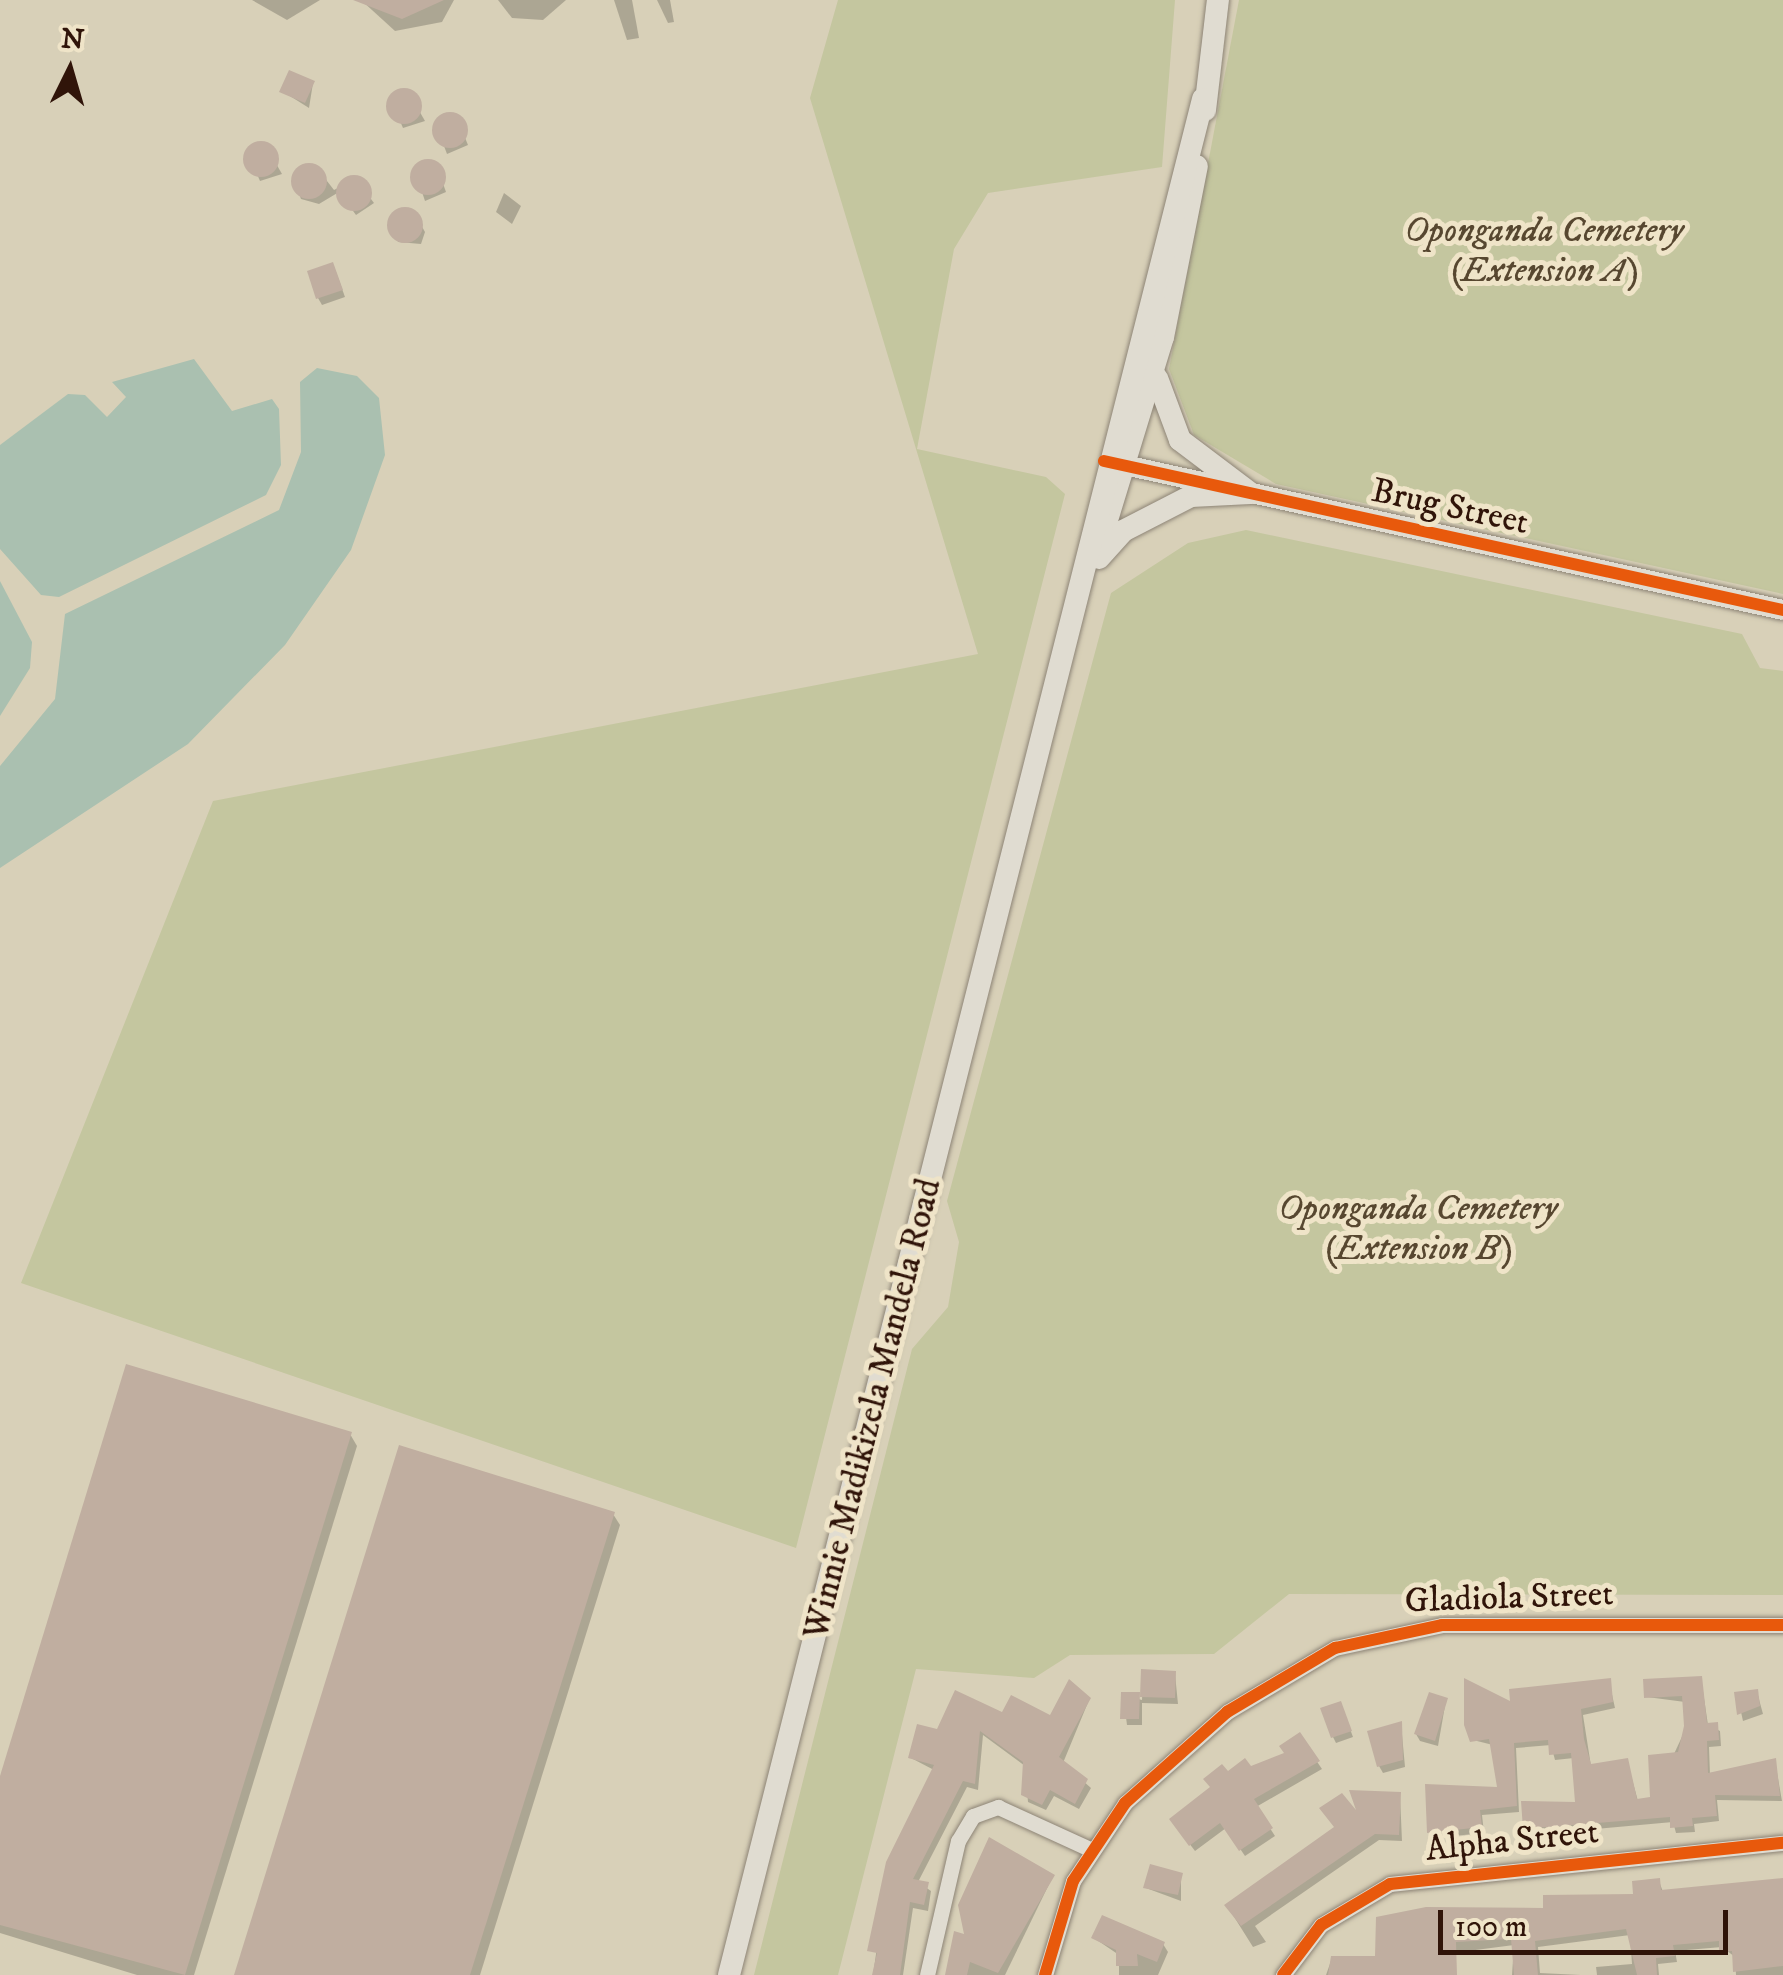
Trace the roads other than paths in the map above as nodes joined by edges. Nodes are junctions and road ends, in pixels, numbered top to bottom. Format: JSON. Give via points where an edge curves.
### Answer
{"nodes":[{"id":1,"x":1218,"y":0,"type":"edge"},
{"id":2,"x":1203,"y":99,"type":"junction"},
{"id":3,"x":1163,"y":337,"type":"junction"},
{"id":4,"x":1114,"y":463,"type":"junction"},
{"id":5,"x":1250,"y":493,"type":"junction"},
{"id":6,"x":1094,"y":563,"type":"junction"},
{"id":7,"x":1783,"y":610,"type":"edge"},
{"id":8,"x":1018,"y":844,"type":"junction"},
{"id":9,"x":1783,"y":1625,"type":"edge"},
{"id":10,"x":1783,"y":1844,"type":"edge"},
{"id":11,"x":1092,"y":1850,"type":"junction"},
{"id":12,"x":729,"y":1975,"type":"edge"},
{"id":13,"x":927,"y":1975,"type":"edge"},
{"id":14,"x":1045,"y":1975,"type":"edge"},
{"id":15,"x":1283,"y":1975,"type":"edge"}],
"edges":[{"from":1,"to":2,"type":"main road","name":"Winnie Madikizela Mandela Road"},
{"from":2,"to":3,"type":"main road","name":"Winnie Madikizela Mandela Road"},
{"from":2,"to":4,"type":"main road","name":"Winnie Madikizela Mandela Road"},
{"from":3,"to":4,"type":"main road","name":"Winnie Madikizela Mandela Road"},
{"from":3,"to":5,"type":"main road","via":[[1156,387],[1168,423]]},
{"from":4,"to":5,"type":"street","name":"Brug Street"},
{"from":4,"to":6,"type":"main road","name":"Winnie Madikizela Mandela Road"},
{"from":4,"to":8,"type":"main road","name":"Winnie Madikizela Mandela Road"},
{"from":5,"to":6,"type":"main road","via":[[1192,496],[1155,512]]},
{"from":5,"to":7,"type":"street","name":"Brug Street"},
{"from":6,"to":8,"type":"main road","name":"Winnie Madikizela Mandela Road"},
{"from":8,"to":12,"type":"main road","name":"Winnie Madikizela Mandela Road"},
{"from":9,"to":11,"type":"street","name":"Gladiola Street","via":[[1442,1625],[1361,1639],[1293,1670],[1192,1739]]},
{"from":10,"to":15,"type":"street","name":"Alpha Street","via":[[1390,1884],[1321,1925]]},
{"from":11,"to":13,"type":"street","via":[[998,1806],[973,1816],[958,1842]]},
{"from":11,"to":14,"type":"street","name":"Gladiola Street","via":[[1055,1924]]}]}
